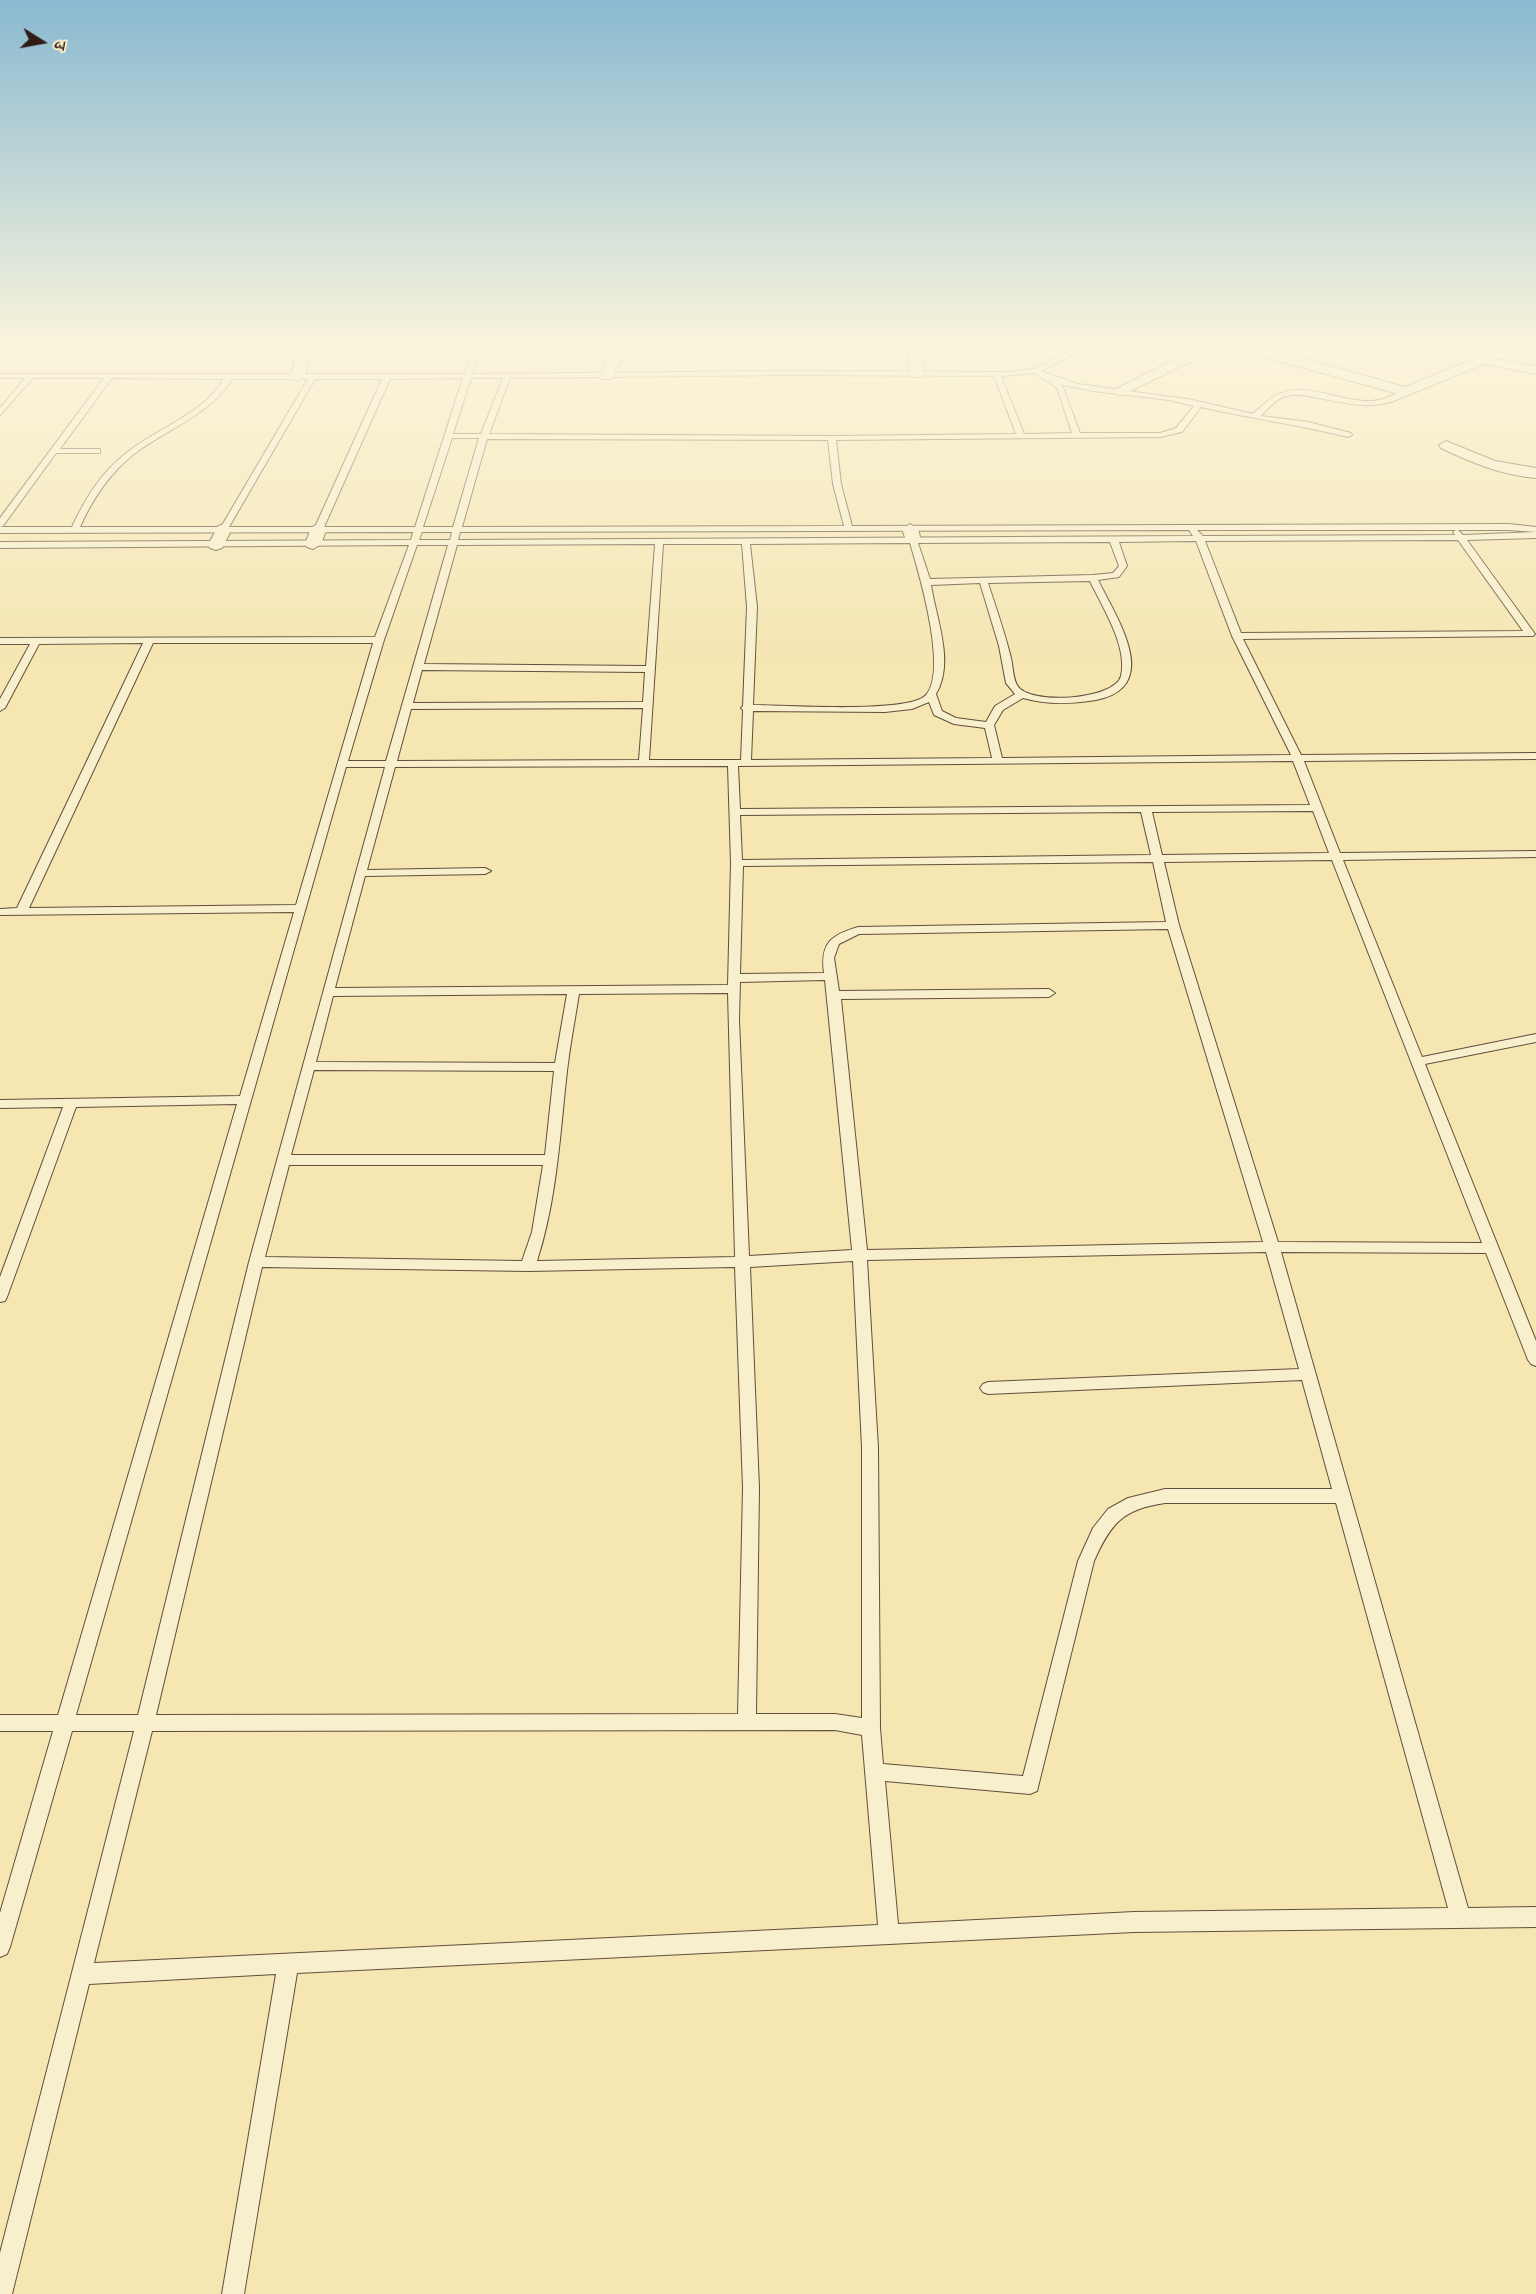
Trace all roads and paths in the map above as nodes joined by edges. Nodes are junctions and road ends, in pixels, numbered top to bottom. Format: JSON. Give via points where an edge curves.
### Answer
{"nodes":[{"id":1,"x":54,"y":451,"type":"edge"},
{"id":2,"x":131,"y":451,"type":"edge"},
{"id":3,"x":270,"y":451,"type":"edge"},
{"id":4,"x":354,"y":451,"type":"edge"},
{"id":5,"x":442,"y":451,"type":"edge"},
{"id":6,"x":480,"y":451,"type":"edge"},
{"id":7,"x":833,"y":451,"type":"edge"},
{"id":8,"x":1458,"y":451,"type":"edge"},
{"id":9,"x":1536,"y":473,"type":"edge"},
{"id":10,"x":0,"y":524,"type":"edge"},
{"id":11,"x":1453,"y":527,"type":"junction"},
{"id":12,"x":319,"y":528,"type":"junction"},
{"id":13,"x":75,"y":529,"type":"junction"},
{"id":14,"x":224,"y":529,"type":"junction"},
{"id":15,"x":419,"y":529,"type":"junction"},
{"id":16,"x":457,"y":529,"type":"junction"},
{"id":17,"x":849,"y":529,"type":"junction"},
{"id":18,"x":0,"y":530,"type":"edge"},
{"id":19,"x":1536,"y":530,"type":"edge"},
{"id":20,"x":1195,"y":532,"type":"junction"},
{"id":21,"x":911,"y":534,"type":"junction"},
{"id":22,"x":1536,"y":535,"type":"edge"},
{"id":23,"x":1113,"y":538,"type":"junction"},
{"id":24,"x":1461,"y":538,"type":"junction"},
{"id":25,"x":747,"y":542,"type":"junction"},
{"id":26,"x":414,"y":543,"type":"junction"},
{"id":27,"x":453,"y":543,"type":"junction"},
{"id":28,"x":659,"y":543,"type":"junction"},
{"id":29,"x":0,"y":544,"type":"edge"},
{"id":30,"x":216,"y":544,"type":"junction"},
{"id":31,"x":312,"y":544,"type":"junction"},
{"id":32,"x":1093,"y":578,"type":"junction"},
{"id":33,"x":983,"y":580,"type":"junction"},
{"id":34,"x":926,"y":582,"type":"junction"},
{"id":35,"x":1530,"y":634,"type":"junction"},
{"id":36,"x":1237,"y":636,"type":"junction"},
{"id":37,"x":380,"y":640,"type":"junction"},
{"id":38,"x":0,"y":641,"type":"edge"},
{"id":39,"x":36,"y":641,"type":"junction"},
{"id":40,"x":149,"y":641,"type":"junction"},
{"id":41,"x":1536,"y":643,"type":"edge"},
{"id":42,"x":418,"y":667,"type":"junction"},
{"id":43,"x":649,"y":669,"type":"junction"},
{"id":44,"x":932,"y":694,"type":"junction"},
{"id":45,"x":1021,"y":695,"type":"junction"},
{"id":46,"x":647,"y":705,"type":"junction"},
{"id":47,"x":407,"y":706,"type":"junction"},
{"id":48,"x":0,"y":708,"type":"edge"},
{"id":49,"x":746,"y":708,"type":"junction"},
{"id":50,"x":989,"y":725,"type":"junction"},
{"id":51,"x":1536,"y":756,"type":"edge"},
{"id":52,"x":1297,"y":758,"type":"junction"},
{"id":53,"x":999,"y":761,"type":"junction"},
{"id":54,"x":739,"y":763,"type":"junction"},
{"id":55,"x":342,"y":764,"type":"junction"},
{"id":56,"x":390,"y":764,"type":"junction"},
{"id":57,"x":644,"y":764,"type":"junction"},
{"id":58,"x":1317,"y":808,"type":"junction"},
{"id":59,"x":1146,"y":809,"type":"junction"},
{"id":60,"x":735,"y":812,"type":"junction"},
{"id":61,"x":1536,"y":854,"type":"edge"},
{"id":62,"x":1334,"y":856,"type":"junction"},
{"id":63,"x":1158,"y":859,"type":"junction"},
{"id":64,"x":737,"y":863,"type":"junction"},
{"id":65,"x":485,"y":871,"type":"dead end"},
{"id":66,"x":360,"y":873,"type":"junction"},
{"id":67,"x":300,"y":908,"type":"junction"},
{"id":68,"x":0,"y":912,"type":"edge"},
{"id":69,"x":22,"y":912,"type":"junction"},
{"id":70,"x":1173,"y":925,"type":"junction"},
{"id":71,"x":830,"y":976,"type":"junction"},
{"id":72,"x":734,"y":983,"type":"junction"},
{"id":73,"x":574,"y":990,"type":"junction"},
{"id":74,"x":328,"y":992,"type":"junction"},
{"id":75,"x":1049,"y":993,"type":"dead end"},
{"id":76,"x":834,"y":995,"type":"junction"},
{"id":77,"x":1536,"y":1038,"type":"edge"},
{"id":78,"x":1417,"y":1062,"type":"junction"},
{"id":79,"x":308,"y":1066,"type":"junction"},
{"id":80,"x":561,"y":1067,"type":"junction"},
{"id":81,"x":244,"y":1100,"type":"junction"},
{"id":82,"x":71,"y":1103,"type":"junction"},
{"id":83,"x":0,"y":1104,"type":"edge"},
{"id":84,"x":283,"y":1160,"type":"junction"},
{"id":85,"x":551,"y":1160,"type":"junction"},
{"id":86,"x":1272,"y":1247,"type":"junction"},
{"id":87,"x":1491,"y":1248,"type":"junction"},
{"id":88,"x":860,"y":1255,"type":"junction"},
{"id":89,"x":256,"y":1262,"type":"junction"},
{"id":90,"x":743,"y":1262,"type":"junction"},
{"id":91,"x":528,"y":1266,"type":"junction"},
{"id":92,"x":0,"y":1297,"type":"edge"},
{"id":93,"x":1536,"y":1360,"type":"edge"},
{"id":94,"x":1308,"y":1374,"type":"junction"},
{"id":95,"x":988,"y":1388,"type":"dead end"},
{"id":96,"x":1342,"y":1496,"type":"junction"},
{"id":97,"x":63,"y":1722,"type":"junction"},
{"id":98,"x":145,"y":1722,"type":"junction"},
{"id":99,"x":747,"y":1722,"type":"junction"},
{"id":100,"x":0,"y":1723,"type":"edge"},
{"id":101,"x":871,"y":1728,"type":"junction"},
{"id":102,"x":875,"y":1772,"type":"junction"},
{"id":103,"x":1536,"y":1917,"type":"edge"},
{"id":104,"x":1461,"y":1918,"type":"junction"},
{"id":105,"x":889,"y":1935,"type":"junction"},
{"id":106,"x":0,"y":1947,"type":"edge"},
{"id":107,"x":288,"y":1964,"type":"junction"},
{"id":108,"x":80,"y":1974,"type":"junction"},
{"id":109,"x":1,"y":2294,"type":"edge"},
{"id":110,"x":233,"y":2294,"type":"edge"}],
"edges":[{"from":1,"to":10,"type":"lane"},
{"from":2,"to":13,"type":"lane","via":[[106,473]]},
{"from":3,"to":14,"type":"lane"},
{"from":4,"to":12,"type":"lane"},
{"from":5,"to":15,"type":"lane"},
{"from":6,"to":16,"type":"lane"},
{"from":7,"to":17,"type":"lane"},
{"from":8,"to":9,"type":"street","via":[[1489,466]]},
{"from":11,"to":19,"type":"lane"},
{"from":11,"to":20,"type":"lane"},
{"from":11,"to":24,"type":"lane"},
{"from":12,"to":14,"type":"lane"},
{"from":12,"to":15,"type":"lane"},
{"from":12,"to":31,"type":"street"},
{"from":13,"to":14,"type":"lane"},
{"from":13,"to":18,"type":"lane"},
{"from":14,"to":30,"type":"street"},
{"from":15,"to":16,"type":"lane"},
{"from":15,"to":26,"type":"lane"},
{"from":16,"to":17,"type":"lane"},
{"from":16,"to":27,"type":"lane"},
{"from":17,"to":21,"type":"lane"},
{"from":20,"to":21,"type":"lane"},
{"from":20,"to":23,"type":"lane"},
{"from":20,"to":24,"type":"lane"},
{"from":20,"to":36,"type":"lane"},
{"from":21,"to":23,"type":"lane"},
{"from":21,"to":25,"type":"lane"},
{"from":21,"to":34,"type":"lane"},
{"from":22,"to":24,"type":"lane"},
{"from":23,"to":32,"type":"lane","via":[[1122,558],[1121,571]]},
{"from":24,"to":35,"type":"lane"},
{"from":25,"to":28,"type":"lane"},
{"from":25,"to":49,"type":"lane","via":[[752,655]]},
{"from":26,"to":27,"type":"lane"},
{"from":26,"to":31,"type":"lane"},
{"from":26,"to":37,"type":"lane"},
{"from":27,"to":28,"type":"lane"},
{"from":27,"to":42,"type":"lane"},
{"from":28,"to":43,"type":"lane"},
{"from":29,"to":30,"type":"lane"},
{"from":30,"to":31,"type":"lane"},
{"from":32,"to":33,"type":"lane"},
{"from":32,"to":45,"type":"lane","via":[[1125,647],[1123,683],[1110,694],[1095,698],[1045,700]]},
{"from":33,"to":34,"type":"lane"},
{"from":33,"to":45,"type":"lane","via":[[1004,644],[1012,685]]},
{"from":34,"to":44,"type":"lane","via":[[938,642],[939,670]]},
{"from":35,"to":36,"type":"lane"},
{"from":35,"to":41,"type":"lane"},
{"from":36,"to":52,"type":"lane"},
{"from":37,"to":40,"type":"lane"},
{"from":37,"to":55,"type":"lane"},
{"from":38,"to":39,"type":"lane"},
{"from":39,"to":40,"type":"lane"},
{"from":39,"to":48,"type":"lane"},
{"from":40,"to":69,"type":"lane"},
{"from":42,"to":43,"type":"lane"},
{"from":42,"to":47,"type":"lane"},
{"from":43,"to":46,"type":"lane"},
{"from":44,"to":49,"type":"lane","via":[[922,703],[879,709]]},
{"from":44,"to":50,"type":"lane","via":[[938,713],[954,721]]},
{"from":45,"to":50,"type":"lane","via":[[999,708]]},
{"from":46,"to":47,"type":"lane"},
{"from":46,"to":57,"type":"lane"},
{"from":47,"to":56,"type":"lane"},
{"from":49,"to":54,"type":"lane"},
{"from":50,"to":53,"type":"lane"},
{"from":51,"to":52,"type":"lane"},
{"from":52,"to":53,"type":"lane"},
{"from":52,"to":58,"type":"lane"},
{"from":53,"to":54,"type":"lane"},
{"from":54,"to":57,"type":"lane"},
{"from":54,"to":60,"type":"lane"},
{"from":55,"to":56,"type":"lane"},
{"from":55,"to":67,"type":"lane"},
{"from":56,"to":57,"type":"lane"},
{"from":56,"to":66,"type":"lane"},
{"from":58,"to":59,"type":"lane"},
{"from":58,"to":62,"type":"lane"},
{"from":59,"to":60,"type":"lane"},
{"from":59,"to":63,"type":"lane"},
{"from":60,"to":64,"type":"lane"},
{"from":61,"to":62,"type":"lane"},
{"from":62,"to":63,"type":"lane"},
{"from":62,"to":78,"type":"lane"},
{"from":63,"to":64,"type":"lane"},
{"from":63,"to":70,"type":"lane"},
{"from":64,"to":72,"type":"lane"},
{"from":65,"to":66,"type":"lane"},
{"from":66,"to":74,"type":"lane"},
{"from":67,"to":69,"type":"lane"},
{"from":67,"to":81,"type":"lane"},
{"from":68,"to":69,"type":"lane"},
{"from":70,"to":71,"type":"lane","via":[[858,931],[836,939],[829,947]]},
{"from":70,"to":86,"type":"lane"},
{"from":71,"to":72,"type":"lane"},
{"from":71,"to":76,"type":"lane"},
{"from":72,"to":73,"type":"lane"},
{"from":72,"to":90,"type":"lane"},
{"from":73,"to":74,"type":"lane"},
{"from":73,"to":80,"type":"lane"},
{"from":74,"to":79,"type":"lane"},
{"from":75,"to":76,"type":"lane"},
{"from":76,"to":88,"type":"lane"},
{"from":77,"to":78,"type":"lane"},
{"from":78,"to":87,"type":"lane"},
{"from":79,"to":80,"type":"lane"},
{"from":79,"to":84,"type":"lane"},
{"from":80,"to":85,"type":"lane"},
{"from":81,"to":82,"type":"lane"},
{"from":81,"to":97,"type":"lane"},
{"from":82,"to":83,"type":"lane"},
{"from":82,"to":92,"type":"lane"},
{"from":84,"to":85,"type":"lane"},
{"from":84,"to":89,"type":"lane"},
{"from":85,"to":91,"type":"lane","via":[[539,1232]]},
{"from":86,"to":87,"type":"lane"},
{"from":86,"to":88,"type":"lane"},
{"from":86,"to":94,"type":"lane"},
{"from":87,"to":93,"type":"lane"},
{"from":88,"to":90,"type":"lane"},
{"from":88,"to":101,"type":"lane","via":[[870,1448]]},
{"from":89,"to":91,"type":"lane"},
{"from":89,"to":98,"type":"lane"},
{"from":90,"to":91,"type":"lane"},
{"from":90,"to":99,"type":"lane","via":[[752,1488]]},
{"from":94,"to":95,"type":"lane"},
{"from":94,"to":96,"type":"lane"},
{"from":96,"to":102,"type":"lane","via":[[1165,1496],[1143,1499],[1122,1508],[1107,1519],[1086,1561],[1030,1785]]},
{"from":96,"to":104,"type":"lane"},
{"from":97,"to":98,"type":"lane"},
{"from":97,"to":100,"type":"lane"},
{"from":97,"to":106,"type":"lane"},
{"from":98,"to":99,"type":"lane"},
{"from":98,"to":108,"type":"lane"},
{"from":99,"to":101,"type":"lane","via":[[834,1722]]},
{"from":101,"to":102,"type":"lane"},
{"from":102,"to":105,"type":"lane"},
{"from":103,"to":104,"type":"lane"},
{"from":104,"to":105,"type":"lane","via":[[1134,1922]]},
{"from":105,"to":107,"type":"lane"},
{"from":107,"to":108,"type":"lane"},
{"from":107,"to":110,"type":"lane"},
{"from":108,"to":109,"type":"lane"}]}
